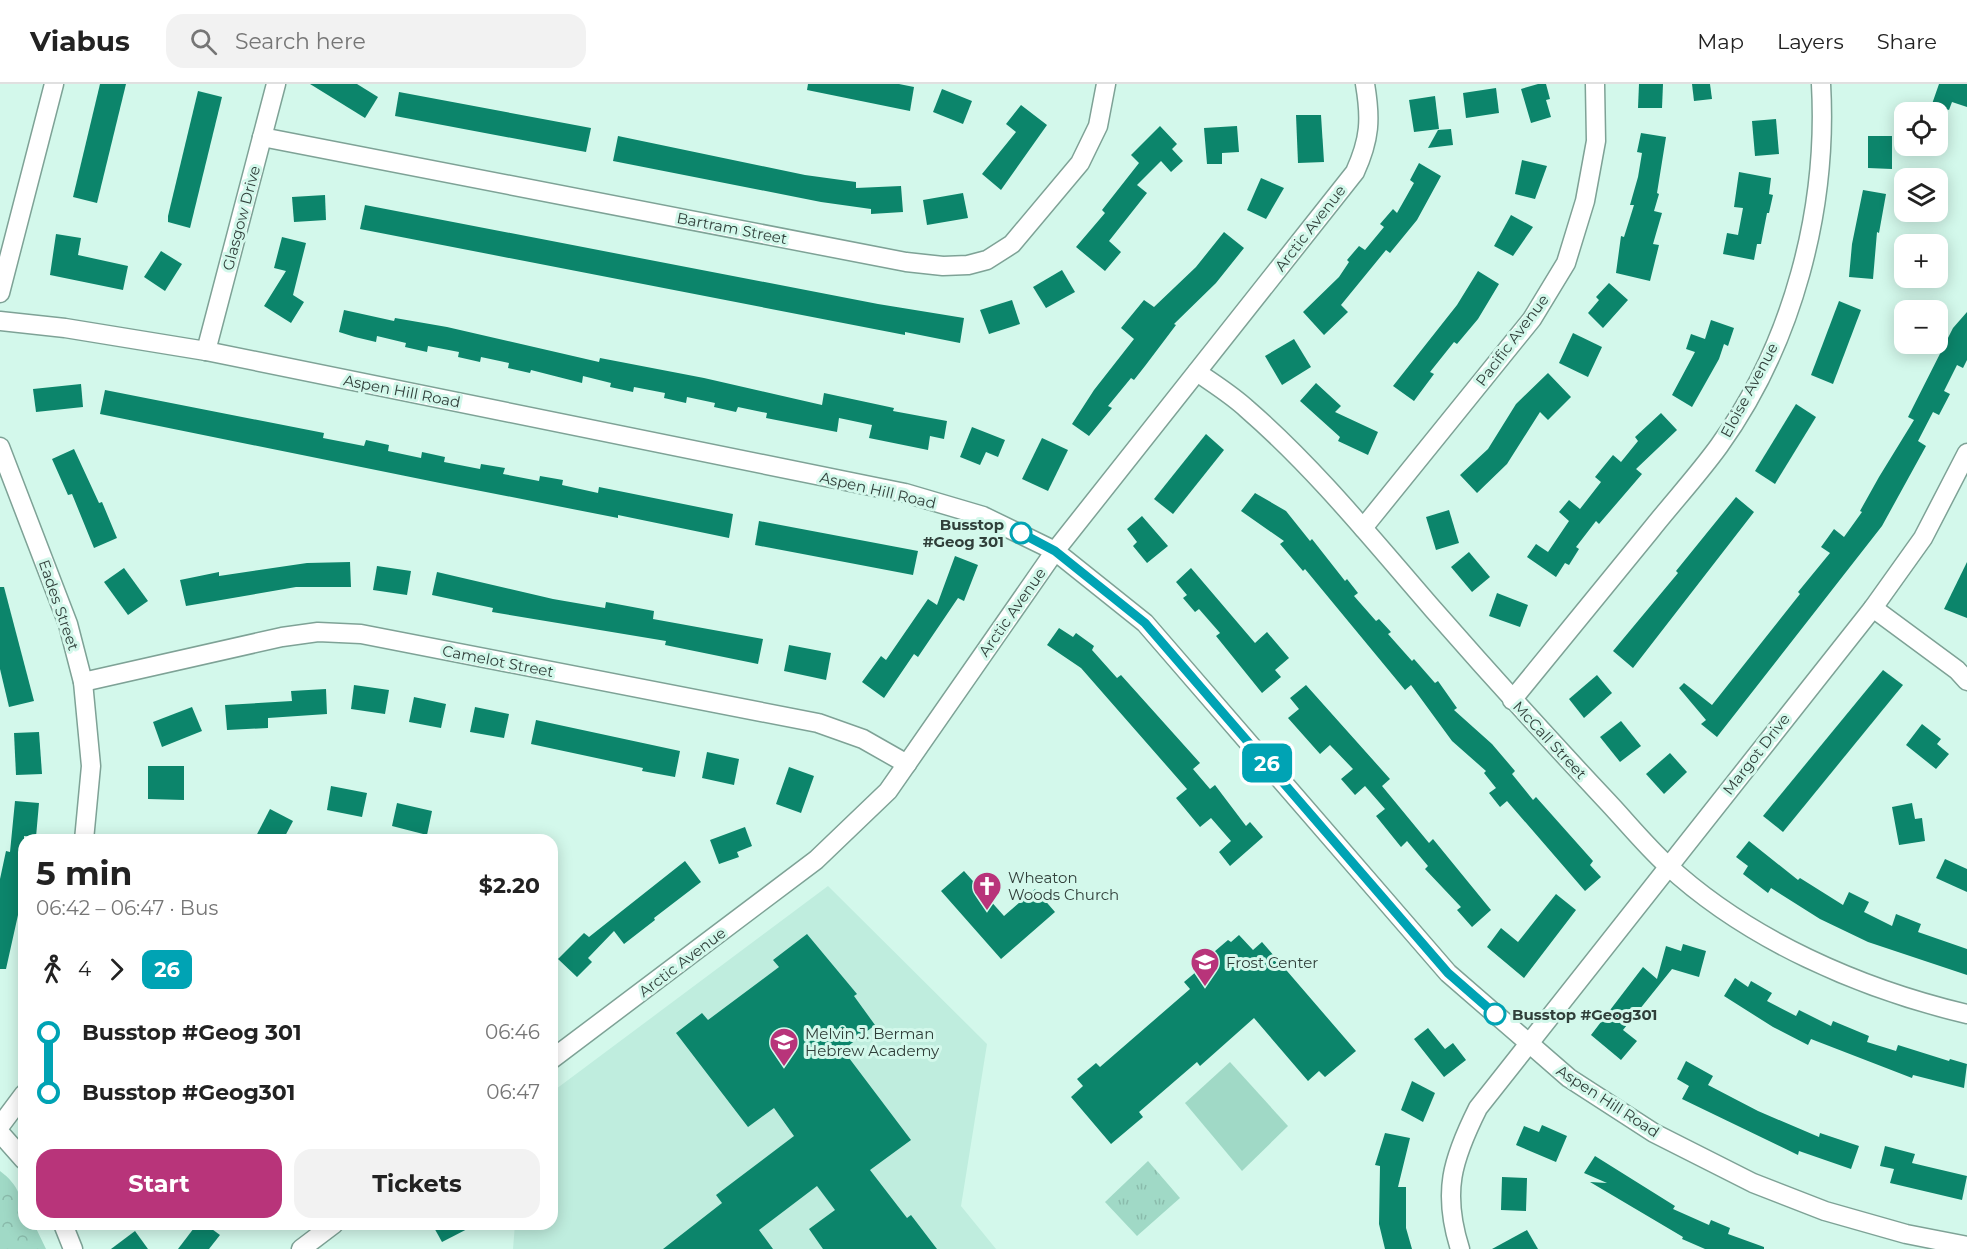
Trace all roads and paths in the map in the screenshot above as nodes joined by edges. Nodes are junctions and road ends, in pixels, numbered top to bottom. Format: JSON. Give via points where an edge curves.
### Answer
{"nodes":[{"id":1,"x":54,"y":84,"type":"edge"},
{"id":2,"x":276,"y":84,"type":"edge"},
{"id":3,"x":1106,"y":84,"type":"edge"},
{"id":4,"x":1365,"y":84,"type":"edge"},
{"id":5,"x":1595,"y":84,"type":"edge"},
{"id":6,"x":1821,"y":84,"type":"edge"},
{"id":7,"x":262,"y":137,"type":"junction"},
{"id":8,"x":0,"y":292,"type":"edge"},
{"id":9,"x":0,"y":321,"type":"edge"},
{"id":10,"x":206,"y":351,"type":"junction"},
{"id":11,"x":1197,"y":372,"type":"junction"},
{"id":12,"x":0,"y":447,"type":"edge"},
{"id":13,"x":1967,"y":453,"type":"edge"},
{"id":14,"x":1363,"y":528,"type":"junction"},
{"id":15,"x":1055,"y":551,"type":"junction"},
{"id":16,"x":1873,"y":608,"type":"junction"},
{"id":17,"x":1967,"y":681,"type":"edge"},
{"id":18,"x":82,"y":682,"type":"junction"},
{"id":19,"x":1512,"y":700,"type":"junction"},
{"id":20,"x":907,"y":764,"type":"junction"},
{"id":21,"x":85,"y":834,"type":"edge"},
{"id":22,"x":1668,"y":866,"type":"junction"},
{"id":23,"x":1967,"y":1014,"type":"edge"},
{"id":24,"x":1527,"y":1043,"type":"junction"},
{"id":25,"x":558,"y":1054,"type":"edge"},
{"id":26,"x":18,"y":1102,"type":"edge"},
{"id":27,"x":0,"y":1126,"type":"edge"},
{"id":28,"x":0,"y":1133,"type":"edge"},
{"id":29,"x":18,"y":1153,"type":"edge"},
{"id":30,"x":65,"y":1230,"type":"edge"},
{"id":31,"x":326,"y":1230,"type":"edge"},
{"id":32,"x":1967,"y":1246,"type":"edge"},
{"id":33,"x":72,"y":1249,"type":"edge"},
{"id":34,"x":300,"y":1249,"type":"edge"},
{"id":35,"x":1460,"y":1249,"type":"edge"}],
"edges":[{"from":1,"to":8,"type":"street"},
{"from":2,"to":7,"type":"street","name":"Glasgow Drive"},
{"from":3,"to":7,"type":"street","name":"Bartram Street","via":[[1098,126],[1080,163],[1012,244],[987,260],[968,265],[906,262]]},
{"from":4,"to":11,"type":"street","name":"Arctic Avenue","via":[[1370,117],[1363,155],[1355,172]]},
{"from":5,"to":14,"type":"street","name":"Pacific Avenue","via":[[1596,141],[1585,201],[1566,263],[1532,319]]},
{"from":6,"to":19,"type":"street","name":"Eloise Avenue","via":[[1818,183],[1800,276],[1753,390],[1720,445]]},
{"from":7,"to":10,"type":"street","name":"Glasgow Drive"},
{"from":9,"to":10,"type":"street","name":"Aspen Hill Road"},
{"from":10,"to":15,"type":"street","name":"Aspen Hill Road","via":[[905,493],[983,516]]},
{"from":11,"to":14,"type":"street","name":"McCall Street","via":[[1246,407]]},
{"from":11,"to":15,"type":"street","name":"Arctic Avenue"},
{"from":12,"to":18,"type":"street","name":"Eades Street","via":[[68,624]]},
{"from":13,"to":16,"type":"street","name":"Margot Drive","via":[[1923,538]]},
{"from":14,"to":19,"type":"street","name":"McCall Street"},
{"from":15,"to":20,"type":"street","name":"Arctic Avenue"},
{"from":15,"to":24,"type":"street","name":"Aspen Hill Road","via":[[1145,623],[1448,973]]},
{"from":16,"to":17,"type":"street"},
{"from":16,"to":22,"type":"street","name":"Margot Drive"},
{"from":18,"to":20,"type":"street","name":"Camelot Street","via":[[282,638],[318,632],[361,634],[818,723],[863,738]]},
{"from":18,"to":21,"type":"street","name":"Eades Street","via":[[91,766]]},
{"from":19,"to":22,"type":"street","name":"McCall Street"},
{"from":20,"to":25,"type":"street","name":"Arctic Avenue","via":[[888,791],[816,860]]},
{"from":22,"to":23,"type":"street","name":"McCall Street","via":[[1732,915],[1843,976],[1912,1001]]},
{"from":22,"to":24,"type":"street","name":"Margot Drive"},
{"from":24,"to":32,"type":"street","name":"Aspen Hill Road","via":[[1569,1078],[1654,1133],[1753,1184],[1825,1211]]},
{"from":24,"to":35,"type":"street","name":"Margot Drive","via":[[1478,1108],[1461,1143],[1451,1180],[1451,1221]]},
{"from":26,"to":27,"type":"street"},
{"from":28,"to":29,"type":"street"},
{"from":30,"to":33,"type":"street"},
{"from":31,"to":34,"type":"street"}]}
